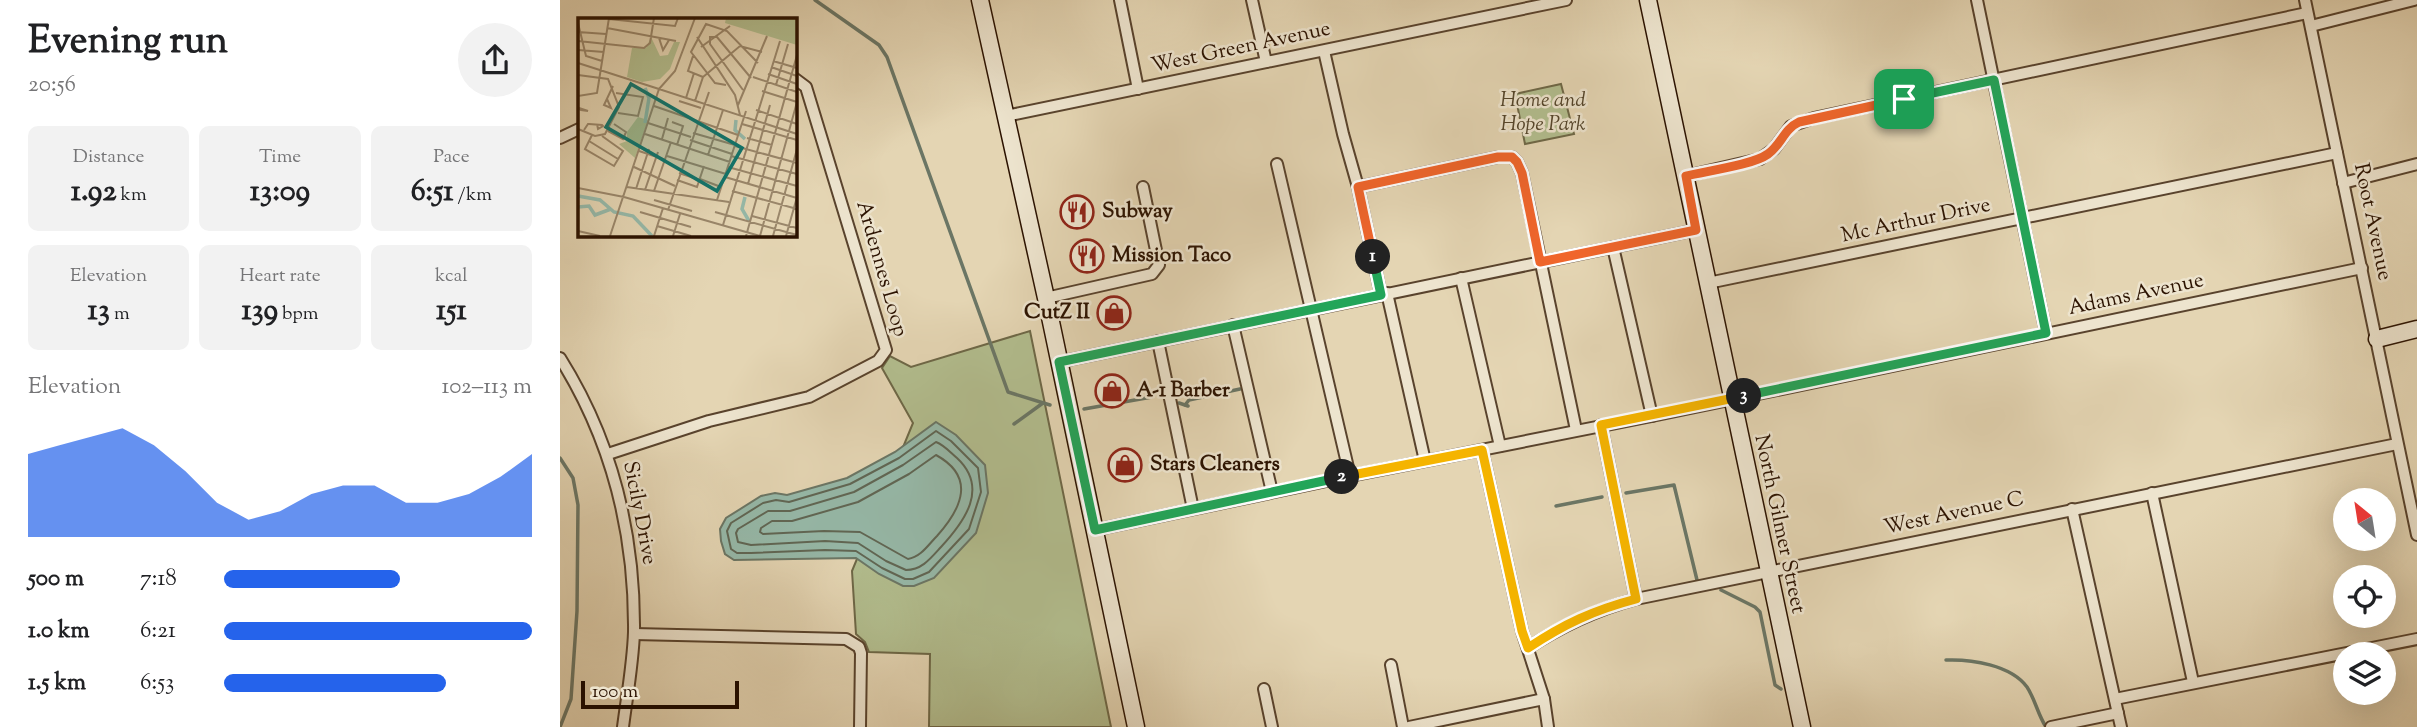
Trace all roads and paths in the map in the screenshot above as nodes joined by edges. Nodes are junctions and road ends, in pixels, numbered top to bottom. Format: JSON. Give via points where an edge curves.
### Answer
{"nodes":[{"id":1,"x":981,"y":0,"type":"edge"},
{"id":2,"x":1119,"y":0,"type":"edge"},
{"id":3,"x":1252,"y":0,"type":"edge"},
{"id":4,"x":1566,"y":0,"type":"edge"},
{"id":5,"x":1648,"y":0,"type":"edge"},
{"id":6,"x":1977,"y":0,"type":"edge"},
{"id":7,"x":2305,"y":0,"type":"edge"},
{"id":8,"x":2414,"y":0,"type":"edge"},
{"id":9,"x":2307,"y":13,"type":"junction"},
{"id":10,"x":2311,"y":26,"type":"junction"},
{"id":11,"x":1325,"y":51,"type":"junction"},
{"id":12,"x":1266,"y":62,"type":"junction"},
{"id":13,"x":796,"y":78,"type":"edge"},
{"id":14,"x":1994,"y":80,"type":"junction"},
{"id":15,"x":1139,"y":89,"type":"junction"},
{"id":16,"x":1006,"y":116,"type":"junction"},
{"id":17,"x":578,"y":129,"type":"edge"},
{"id":18,"x":560,"y":138,"type":"edge"},
{"id":19,"x":2337,"y":153,"type":"junction"},
{"id":20,"x":1277,"y":164,"type":"dead end"},
{"id":21,"x":2417,"y":164,"type":"edge"},
{"id":22,"x":1686,"y":176,"type":"junction"},
{"id":23,"x":2343,"y":183,"type":"junction"},
{"id":24,"x":1143,"y":187,"type":"dead end"},
{"id":25,"x":1358,"y":187,"type":"junction"},
{"id":26,"x":2024,"y":218,"type":"junction"},
{"id":27,"x":1696,"y":230,"type":"junction"},
{"id":28,"x":1613,"y":247,"type":"junction"},
{"id":29,"x":1540,"y":262,"type":"junction"},
{"id":30,"x":2362,"y":268,"type":"junction"},
{"id":31,"x":1461,"y":278,"type":"junction"},
{"id":32,"x":1708,"y":283,"type":"junction"},
{"id":33,"x":1384,"y":294,"type":"junction"},
{"id":34,"x":1046,"y":298,"type":"junction"},
{"id":35,"x":1311,"y":309,"type":"junction"},
{"id":36,"x":1233,"y":325,"type":"junction"},
{"id":37,"x":2417,"y":329,"type":"edge"},
{"id":38,"x":2046,"y":333,"type":"junction"},
{"id":39,"x":2377,"y":339,"type":"junction"},
{"id":40,"x":1158,"y":341,"type":"junction"},
{"id":41,"x":560,"y":358,"type":"edge"},
{"id":42,"x":1059,"y":362,"type":"junction"},
{"id":43,"x":1731,"y":399,"type":"junction"},
{"id":44,"x":1652,"y":416,"type":"junction"},
{"id":45,"x":1601,"y":425,"type":"junction"},
{"id":46,"x":1576,"y":430,"type":"junction"},
{"id":47,"x":2398,"y":444,"type":"junction"},
{"id":48,"x":1500,"y":446,"type":"junction"},
{"id":49,"x":1482,"y":450,"type":"junction"},
{"id":50,"x":608,"y":454,"type":"junction"},
{"id":51,"x":1425,"y":461,"type":"junction"},
{"id":52,"x":1350,"y":476,"type":"junction"},
{"id":53,"x":1272,"y":492,"type":"junction"},
{"id":54,"x":2152,"y":493,"type":"junction"},
{"id":55,"x":2413,"y":496,"type":"edge"},
{"id":56,"x":1193,"y":509,"type":"junction"},
{"id":57,"x":2072,"y":509,"type":"junction"},
{"id":58,"x":1095,"y":530,"type":"junction"},
{"id":59,"x":2417,"y":535,"type":"edge"},
{"id":60,"x":1768,"y":572,"type":"junction"},
{"id":61,"x":1636,"y":599,"type":"junction"},
{"id":62,"x":634,"y":634,"type":"junction"},
{"id":63,"x":2417,"y":639,"type":"edge"},
{"id":64,"x":1528,"y":648,"type":"junction"},
{"id":65,"x":1391,"y":665,"type":"dead end"},
{"id":66,"x":2193,"y":682,"type":"junction"},
{"id":67,"x":1264,"y":689,"type":"dead end"},
{"id":68,"x":1544,"y":699,"type":"junction"},
{"id":69,"x":2115,"y":699,"type":"junction"},
{"id":70,"x":2118,"y":713,"type":"junction"},
{"id":71,"x":623,"y":727,"type":"edge"},
{"id":72,"x":860,"y":727,"type":"edge"},
{"id":73,"x":1136,"y":727,"type":"edge"},
{"id":74,"x":1272,"y":727,"type":"edge"},
{"id":75,"x":1403,"y":727,"type":"edge"},
{"id":76,"x":1409,"y":727,"type":"edge"},
{"id":77,"x":1548,"y":727,"type":"edge"},
{"id":78,"x":1802,"y":727,"type":"edge"},
{"id":79,"x":2052,"y":727,"type":"edge"},
{"id":80,"x":2121,"y":727,"type":"edge"}],
"edges":[{"from":1,"to":16,"type":"street"},
{"from":2,"to":15,"type":"street"},
{"from":3,"to":12,"type":"street"},
{"from":4,"to":11,"type":"street","name":"West Green Avenue"},
{"from":5,"to":22,"type":"street","name":"North Gilmer Street"},
{"from":6,"to":14,"type":"street"},
{"from":7,"to":9,"type":"street","name":"Root Avenue"},
{"from":8,"to":10,"type":"street"},
{"from":9,"to":10,"type":"street","name":"Root Avenue"},
{"from":9,"to":14,"type":"street"},
{"from":10,"to":19,"type":"street","name":"Root Avenue"},
{"from":11,"to":12,"type":"street","name":"West Green Avenue"},
{"from":11,"to":25,"type":"street"},
{"from":12,"to":15,"type":"street","name":"West Green Avenue"},
{"from":13,"to":50,"type":"street","name":"Ardennes Loop","via":[[806,87],[886,350],[878,361],[809,397],[709,421]]},
{"from":14,"to":22,"type":"street","via":[[1799,122],[1760,159]]},
{"from":14,"to":26,"type":"street"},
{"from":15,"to":16,"type":"street","name":"West Green Avenue"},
{"from":16,"to":34,"type":"street"},
{"from":17,"to":18,"type":"street"},
{"from":19,"to":23,"type":"street","name":"Root Avenue"},
{"from":19,"to":26,"type":"street","name":"Mc Arthur Drive"},
{"from":20,"to":35,"type":"street"},
{"from":21,"to":23,"type":"street"},
{"from":22,"to":27,"type":"street","name":"North Gilmer Street"},
{"from":23,"to":30,"type":"street","name":"Root Avenue"},
{"from":24,"to":34,"type":"street","via":[[1159,265],[1155,272]]},
{"from":25,"to":29,"type":"street","via":[[1512,157],[1522,173]]},
{"from":25,"to":33,"type":"street"},
{"from":26,"to":32,"type":"street","name":"Mc Arthur Drive"},
{"from":26,"to":38,"type":"street"},
{"from":27,"to":28,"type":"street"},
{"from":27,"to":32,"type":"street","name":"North Gilmer Street"},
{"from":28,"to":29,"type":"street"},
{"from":28,"to":44,"type":"street"},
{"from":29,"to":31,"type":"street"},
{"from":29,"to":46,"type":"street"},
{"from":30,"to":38,"type":"street","name":"Adams Avenue"},
{"from":30,"to":39,"type":"street","name":"Root Avenue"},
{"from":31,"to":33,"type":"street"},
{"from":31,"to":48,"type":"street"},
{"from":32,"to":43,"type":"street","name":"North Gilmer Street"},
{"from":33,"to":35,"type":"street"},
{"from":33,"to":51,"type":"street"},
{"from":34,"to":42,"type":"street"},
{"from":35,"to":36,"type":"street"},
{"from":35,"to":52,"type":"street"},
{"from":36,"to":40,"type":"street"},
{"from":36,"to":53,"type":"street"},
{"from":37,"to":39,"type":"street"},
{"from":38,"to":43,"type":"street","name":"Adams Avenue"},
{"from":39,"to":47,"type":"street","name":"Root Avenue"},
{"from":40,"to":42,"type":"street"},
{"from":40,"to":56,"type":"street"},
{"from":41,"to":50,"type":"street","name":"Sicily Drive"},
{"from":42,"to":58,"type":"street"},
{"from":43,"to":44,"type":"street","name":"Adams Avenue"},
{"from":43,"to":60,"type":"street","name":"North Gilmer Street"},
{"from":44,"to":45,"type":"street","name":"Adams Avenue"},
{"from":45,"to":46,"type":"street","name":"Adams Avenue"},
{"from":45,"to":61,"type":"street"},
{"from":46,"to":48,"type":"street","name":"Adams Avenue"},
{"from":47,"to":54,"type":"street","name":"West Avenue C"},
{"from":47,"to":55,"type":"street","name":"Root Avenue"},
{"from":48,"to":49,"type":"street","name":"Adams Avenue"},
{"from":49,"to":51,"type":"street","name":"Adams Avenue"},
{"from":49,"to":64,"type":"street"},
{"from":50,"to":62,"type":"street","name":"Sicily Drive","via":[[630,548]]},
{"from":51,"to":52,"type":"street","name":"Adams Avenue"},
{"from":52,"to":53,"type":"street","name":"Adams Avenue"},
{"from":53,"to":56,"type":"street","name":"Adams Avenue"},
{"from":54,"to":57,"type":"street","name":"West Avenue C"},
{"from":54,"to":66,"type":"street"},
{"from":55,"to":59,"type":"street","name":"Root Avenue"},
{"from":56,"to":58,"type":"street","name":"Adams Avenue"},
{"from":57,"to":60,"type":"street","name":"West Avenue C"},
{"from":57,"to":69,"type":"street"},
{"from":58,"to":73,"type":"street"},
{"from":60,"to":61,"type":"street","name":"West Avenue C"},
{"from":60,"to":78,"type":"street","name":"North Gilmer Street"},
{"from":61,"to":64,"type":"street","name":"West Avenue C","via":[[1590,613]]},
{"from":62,"to":71,"type":"street","name":"Sicily Drive"},
{"from":62,"to":72,"type":"street","via":[[846,639],[861,653]]},
{"from":63,"to":66,"type":"street"},
{"from":64,"to":68,"type":"street"},
{"from":65,"to":75,"type":"street"},
{"from":66,"to":69,"type":"street"},
{"from":67,"to":74,"type":"street"},
{"from":68,"to":76,"type":"street"},
{"from":68,"to":77,"type":"street"},
{"from":69,"to":70,"type":"street"},
{"from":70,"to":79,"type":"street"},
{"from":70,"to":80,"type":"street"}]}
